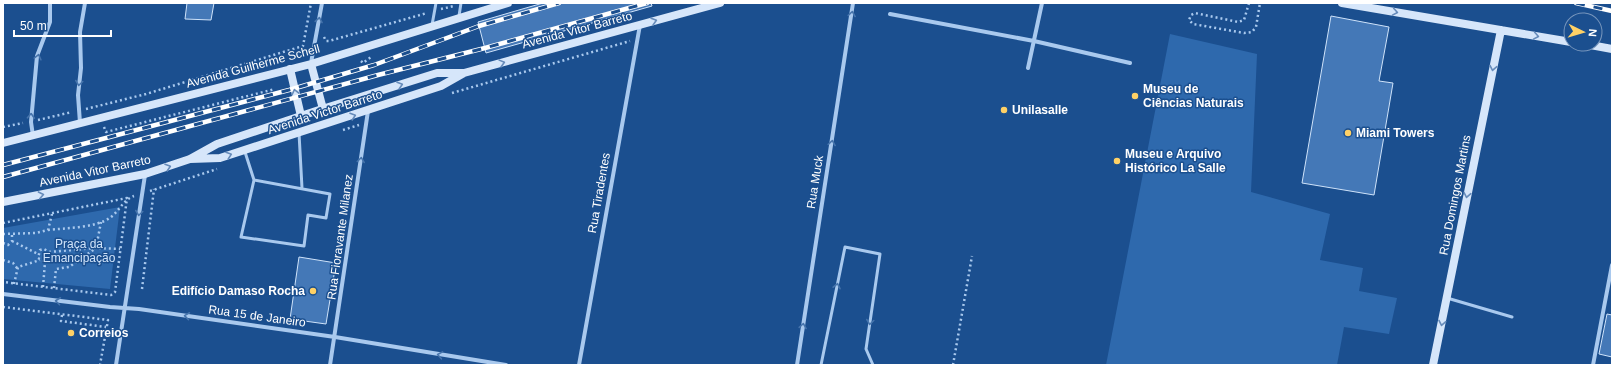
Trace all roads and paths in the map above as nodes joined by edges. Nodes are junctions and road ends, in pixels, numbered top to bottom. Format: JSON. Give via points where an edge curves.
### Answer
{"nodes":[{"id":1,"x":50,"y":3,"type":"edge"},
{"id":2,"x":85,"y":3,"type":"edge"},
{"id":3,"x":311,"y":3,"type":"edge"},
{"id":4,"x":322,"y":3,"type":"edge"},
{"id":5,"x":436,"y":3,"type":"edge"},
{"id":6,"x":461,"y":3,"type":"edge"},
{"id":7,"x":508,"y":3,"type":"edge"},
{"id":8,"x":720,"y":3,"type":"edge"},
{"id":9,"x":853,"y":3,"type":"edge"},
{"id":10,"x":1042,"y":3,"type":"edge"},
{"id":11,"x":1249,"y":3,"type":"edge"},
{"id":12,"x":1260,"y":3,"type":"edge"},
{"id":13,"x":1342,"y":3,"type":"edge"},
{"id":14,"x":434,"y":11,"type":"junction"},
{"id":15,"x":890,"y":14,"type":"dead end"},
{"id":16,"x":459,"y":18,"type":"junction"},
{"id":17,"x":640,"y":25,"type":"junction"},
{"id":18,"x":432,"y":26,"type":"junction"},
{"id":19,"x":1501,"y":30,"type":"junction"},
{"id":20,"x":324,"y":34,"type":"dead end"},
{"id":21,"x":1034,"y":41,"type":"junction"},
{"id":22,"x":1563,"y":41,"type":"edge"},
{"id":23,"x":1130,"y":63,"type":"dead end"},
{"id":24,"x":311,"y":64,"type":"junction"},
{"id":25,"x":1028,"y":68,"type":"dead end"},
{"id":26,"x":290,"y":69,"type":"junction"},
{"id":27,"x":464,"y":73,"type":"junction"},
{"id":28,"x":275,"y":89,"type":"dead end"},
{"id":29,"x":323,"y":109,"type":"junction"},
{"id":30,"x":79,"y":110,"type":"junction"},
{"id":31,"x":368,"y":111,"type":"junction"},
{"id":32,"x":301,"y":116,"type":"junction"},
{"id":33,"x":31,"y":122,"type":"junction"},
{"id":34,"x":80,"y":124,"type":"junction"},
{"id":35,"x":3,"y":127,"type":"edge"},
{"id":36,"x":106,"y":132,"type":"dead end"},
{"id":37,"x":298,"y":133,"type":"junction"},
{"id":38,"x":33,"y":136,"type":"junction"},
{"id":39,"x":3,"y":143,"type":"edge"},
{"id":40,"x":244,"y":150,"type":"junction"},
{"id":41,"x":190,"y":159,"type":"junction"},
{"id":42,"x":145,"y":174,"type":"junction"},
{"id":43,"x":254,"y":180,"type":"junction"},
{"id":44,"x":302,"y":188,"type":"junction"},
{"id":45,"x":154,"y":189,"type":"dead end"},
{"id":46,"x":127,"y":198,"type":"junction"},
{"id":47,"x":3,"y":202,"type":"edge"},
{"id":48,"x":52,"y":214,"type":"junction"},
{"id":49,"x":101,"y":222,"type":"junction"},
{"id":50,"x":3,"y":223,"type":"edge"},
{"id":51,"x":48,"y":230,"type":"junction"},
{"id":52,"x":9,"y":233,"type":"junction"},
{"id":53,"x":3,"y":234,"type":"edge"},
{"id":54,"x":12,"y":241,"type":"junction"},
{"id":55,"x":3,"y":243,"type":"edge"},
{"id":56,"x":96,"y":248,"type":"junction"},
{"id":57,"x":120,"y":249,"type":"junction"},
{"id":58,"x":49,"y":252,"type":"junction"},
{"id":59,"x":38,"y":254,"type":"junction"},
{"id":60,"x":972,"y":256,"type":"dead end"},
{"id":61,"x":3,"y":260,"type":"edge"},
{"id":62,"x":40,"y":260,"type":"junction"},
{"id":63,"x":45,"y":262,"type":"junction"},
{"id":64,"x":1612,"y":265,"type":"edge"},
{"id":65,"x":17,"y":269,"type":"junction"},
{"id":66,"x":3,"y":282,"type":"edge"},
{"id":67,"x":14,"y":284,"type":"junction"},
{"id":68,"x":43,"y":287,"type":"junction"},
{"id":69,"x":54,"y":288,"type":"junction"},
{"id":70,"x":142,"y":289,"type":"dead end"},
{"id":71,"x":3,"y":294,"type":"edge"},
{"id":72,"x":1447,"y":298,"type":"junction"},
{"id":73,"x":3,"y":307,"type":"edge"},
{"id":74,"x":125,"y":308,"type":"junction"},
{"id":75,"x":62,"y":314,"type":"junction"},
{"id":76,"x":1512,"y":317,"type":"dead end"},
{"id":77,"x":106,"y":327,"type":"junction"},
{"id":78,"x":335,"y":336,"type":"junction"},
{"id":79,"x":100,"y":365,"type":"edge"},
{"id":80,"x":116,"y":365,"type":"edge"},
{"id":81,"x":330,"y":365,"type":"edge"},
{"id":82,"x":506,"y":365,"type":"edge"},
{"id":83,"x":579,"y":365,"type":"edge"},
{"id":84,"x":797,"y":365,"type":"edge"},
{"id":85,"x":820,"y":365,"type":"edge"},
{"id":86,"x":873,"y":365,"type":"edge"},
{"id":87,"x":953,"y":365,"type":"edge"},
{"id":88,"x":1433,"y":365,"type":"edge"},
{"id":89,"x":1593,"y":365,"type":"edge"}],
"edges":[{"from":33,"to":1,"type":"street","one_way":true,"via":[[37,56],[50,22]]},
{"from":2,"to":30,"type":"street","one_way":true,"via":[[80,32]]},
{"from":3,"to":30,"type":"path","via":[[303,46],[146,94]]},
{"from":24,"to":4,"type":"street","one_way":true},
{"from":5,"to":14,"type":"lane"},
{"from":6,"to":14,"type":"path"},
{"from":6,"to":16,"type":"lane"},
{"from":7,"to":16,"type":"main road","name":"Avenida Guilherme Schell"},
{"from":17,"to":8,"type":"main road","name":"Avenida Vitor Barreto","one_way":true},
{"from":84,"to":9,"type":"street","name":"Rua Muck","one_way":true},
{"from":10,"to":21,"type":"street"},
{"from":11,"to":12,"type":"path","via":[[1244,20],[1238,22],[1195,13],[1189,20],[1191,24],[1244,33],[1252,32],[1256,27]]},
{"from":13,"to":19,"type":"main road","one_way":true},
{"from":14,"to":18,"type":"lane"},
{"from":14,"to":20,"type":"path","via":[[330,41],[326,41]]},
{"from":15,"to":21,"type":"street"},
{"from":16,"to":18,"type":"main road","name":"Avenida Guilherme Schell"},
{"from":27,"to":17,"type":"main road","name":"Avenida Vitor Barreto","one_way":true},
{"from":17,"to":83,"type":"street","name":"Rua Tiradentes"},
{"from":18,"to":24,"type":"main road","name":"Avenida Guilherme Schell"},
{"from":19,"to":22,"type":"main road","one_way":true},
{"from":19,"to":72,"type":"main road","name":"Rua Domingos Martins","one_way":true},
{"from":21,"to":23,"type":"street"},
{"from":21,"to":25,"type":"street"},
{"from":24,"to":26,"type":"main road","name":"Avenida Guilherme Schell"},
{"from":24,"to":29,"type":"main road"},
{"from":32,"to":26,"type":"main road","one_way":true},
{"from":26,"to":34,"type":"main road","name":"Avenida Guilherme Schell"},
{"from":29,"to":27,"type":"main road","one_way":true,"via":[[437,73]]},
{"from":27,"to":31,"type":"main road","name":"Avenida Victor Barreto","via":[[441,86]]},
{"from":28,"to":36,"type":"path"},
{"from":29,"to":32,"type":"main road"},
{"from":30,"to":33,"type":"path"},
{"from":30,"to":34,"type":"street"},
{"from":37,"to":31,"type":"main road","name":"Avenida Victor Barreto","one_way":true},
{"from":78,"to":31,"type":"street","name":"Rua Fioravante Milanez","one_way":true},
{"from":32,"to":41,"type":"main road","via":[[216,144]]},
{"from":33,"to":35,"type":"path"},
{"from":33,"to":38,"type":"street"},
{"from":34,"to":38,"type":"main road","name":"Avenida Guilherme Schell"},
{"from":37,"to":40,"type":"main road","name":"Avenida Victor Barreto"},
{"from":37,"to":44,"type":"lane"},
{"from":38,"to":39,"type":"main road","name":"Avenida Guilherme Schell"},
{"from":41,"to":40,"type":"main road","name":"Avenida Victor Barreto","one_way":true,"via":[[220,158]]},
{"from":40,"to":43,"type":"lane"},
{"from":42,"to":41,"type":"main road","name":"Avenida Vitor Barreto","one_way":true},
{"from":47,"to":42,"type":"main road","name":"Avenida Vitor Barreto","one_way":true},
{"from":42,"to":74,"type":"street","one_way":true},
{"from":43,"to":44,"type":"lane"},
{"from":43,"to":44,"type":"lane","via":[[241,237],[304,246],[308,215],[326,218],[330,194]]},
{"from":45,"to":70,"type":"path"},
{"from":46,"to":48,"type":"path"},
{"from":46,"to":49,"type":"path","via":[[112,216]]},
{"from":46,"to":57,"type":"path"},
{"from":48,"to":50,"type":"path"},
{"from":48,"to":51,"type":"path"},
{"from":49,"to":51,"type":"path"},
{"from":49,"to":56,"type":"path"},
{"from":51,"to":52,"type":"path","via":[[36,233]]},
{"from":52,"to":53,"type":"path"},
{"from":52,"to":54,"type":"path","via":[[12,235]]},
{"from":54,"to":55,"type":"path","via":[[8,245]]},
{"from":54,"to":59,"type":"path"},
{"from":56,"to":57,"type":"path"},
{"from":56,"to":58,"type":"path"},
{"from":56,"to":69,"type":"path","via":[[69,267],[56,269]]},
{"from":57,"to":69,"type":"path","via":[[114,292],[111,295]]},
{"from":58,"to":59,"type":"path","via":[[44,249]]},
{"from":58,"to":63,"type":"path","via":[[48,260]]},
{"from":59,"to":62,"type":"path"},
{"from":60,"to":87,"type":"path"},
{"from":61,"to":65,"type":"path","via":[[12,262]]},
{"from":62,"to":63,"type":"path"},
{"from":62,"to":65,"type":"path"},
{"from":63,"to":68,"type":"path"},
{"from":64,"to":89,"type":"street"},
{"from":65,"to":67,"type":"path"},
{"from":66,"to":67,"type":"path"},
{"from":67,"to":68,"type":"path"},
{"from":68,"to":69,"type":"path"},
{"from":74,"to":71,"type":"street","name":"Rua 15 de Janeiro","one_way":true},
{"from":72,"to":76,"type":"lane"},
{"from":72,"to":88,"type":"main road","name":"Rua Domingos Martins","one_way":true},
{"from":73,"to":75,"type":"path"},
{"from":78,"to":74,"type":"street","name":"Rua 15 de Janeiro","one_way":true},
{"from":74,"to":80,"type":"street"},
{"from":75,"to":77,"type":"path","via":[[61,321]]},
{"from":75,"to":77,"type":"path","via":[[108,320]]},
{"from":77,"to":79,"type":"path"},
{"from":78,"to":81,"type":"street","name":"Rua Fioravante Milanez"},
{"from":82,"to":78,"type":"street","name":"Rua 15 de Janeiro","one_way":true},
{"from":85,"to":86,"type":"lane","one_way":true,"via":[[845,247],[880,254],[866,348]]}]}
